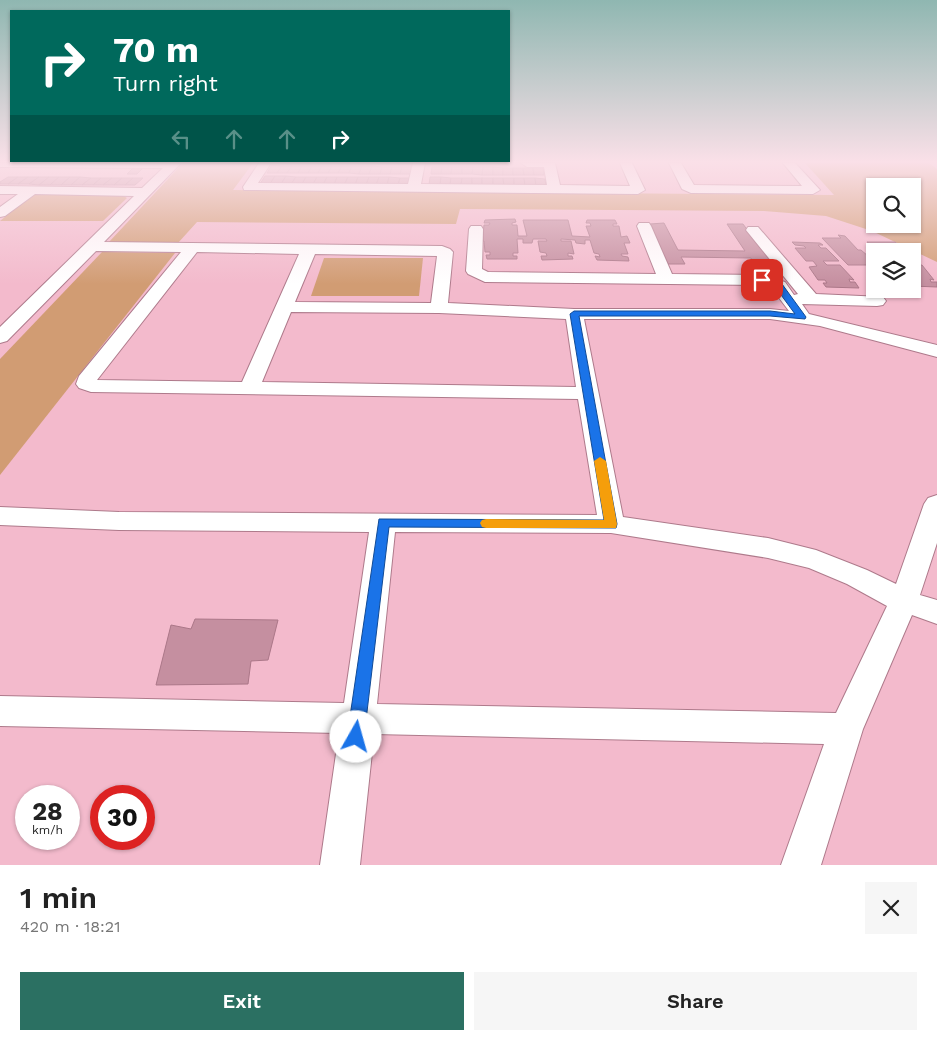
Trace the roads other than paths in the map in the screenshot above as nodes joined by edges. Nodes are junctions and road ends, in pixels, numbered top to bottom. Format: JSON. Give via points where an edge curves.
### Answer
{"nodes":[{"id":1,"x":14,"y":203,"type":"edge"},
{"id":2,"x":135,"y":203,"type":"edge"},
{"id":3,"x":0,"y":213,"type":"edge"},
{"id":4,"x":644,"y":226,"type":"dead end"},
{"id":5,"x":476,"y":229,"type":"dead end"},
{"id":6,"x":753,"y":230,"type":"dead end"},
{"id":7,"x":92,"y":246,"type":"junction"},
{"id":8,"x":192,"y":248,"type":"junction"},
{"id":9,"x":309,"y":249,"type":"junction"},
{"id":10,"x":666,"y":279,"type":"junction"},
{"id":11,"x":789,"y":299,"type":"junction"},
{"id":12,"x":811,"y":299,"type":"junction"},
{"id":13,"x":877,"y":301,"type":"dead end"},
{"id":14,"x":285,"y":307,"type":"junction"},
{"id":15,"x":439,"y":308,"type":"junction"},
{"id":16,"x":574,"y":314,"type":"junction"},
{"id":17,"x":802,"y":317,"type":"junction"},
{"id":18,"x":0,"y":337,"type":"edge"},
{"id":19,"x":937,"y":351,"type":"edge"},
{"id":20,"x":249,"y":389,"type":"junction"},
{"id":21,"x":588,"y":393,"type":"junction"},
{"id":22,"x":937,"y":504,"type":"edge"},
{"id":23,"x":0,"y":516,"type":"edge"},
{"id":24,"x":383,"y":522,"type":"junction"},
{"id":25,"x":611,"y":524,"type":"junction"},
{"id":26,"x":904,"y":602,"type":"junction"},
{"id":27,"x":937,"y":612,"type":"edge"},
{"id":28,"x":0,"y":711,"type":"edge"},
{"id":29,"x":358,"y":718,"type":"junction"},
{"id":30,"x":846,"y":729,"type":"junction"},
{"id":31,"x":340,"y":865,"type":"edge"},
{"id":32,"x":801,"y":865,"type":"edge"}],
"edges":[{"from":1,"to":3,"type":"street"},
{"from":2,"to":7,"type":"street"},
{"from":4,"to":10,"type":"street"},
{"from":5,"to":10,"type":"street","via":[[474,271],[485,277]]},
{"from":6,"to":12,"type":"street"},
{"from":7,"to":8,"type":"street"},
{"from":7,"to":18,"type":"street"},
{"from":8,"to":9,"type":"street"},
{"from":8,"to":20,"type":"street","via":[[86,384]]},
{"from":9,"to":14,"type":"street"},
{"from":9,"to":15,"type":"street","via":[[443,251]]},
{"from":10,"to":11,"type":"street","via":[[762,280],[777,284]]},
{"from":11,"to":12,"type":"street"},
{"from":11,"to":17,"type":"street"},
{"from":12,"to":13,"type":"street"},
{"from":14,"to":15,"type":"street"},
{"from":14,"to":20,"type":"street"},
{"from":15,"to":16,"type":"street"},
{"from":16,"to":17,"type":"street","via":[[770,314]]},
{"from":16,"to":21,"type":"street"},
{"from":17,"to":19,"type":"street"},
{"from":20,"to":21,"type":"street"},
{"from":21,"to":25,"type":"street"},
{"from":22,"to":26,"type":"street"},
{"from":23,"to":24,"type":"street","via":[[119,521]]},
{"from":24,"to":25,"type":"street"},
{"from":24,"to":29,"type":"street"},
{"from":25,"to":26,"type":"street","via":[[768,548],[816,560]]},
{"from":26,"to":27,"type":"street"},
{"from":26,"to":30,"type":"street"},
{"from":28,"to":29,"type":"street"},
{"from":29,"to":30,"type":"street"},
{"from":29,"to":31,"type":"street"},
{"from":30,"to":32,"type":"street"}]}
